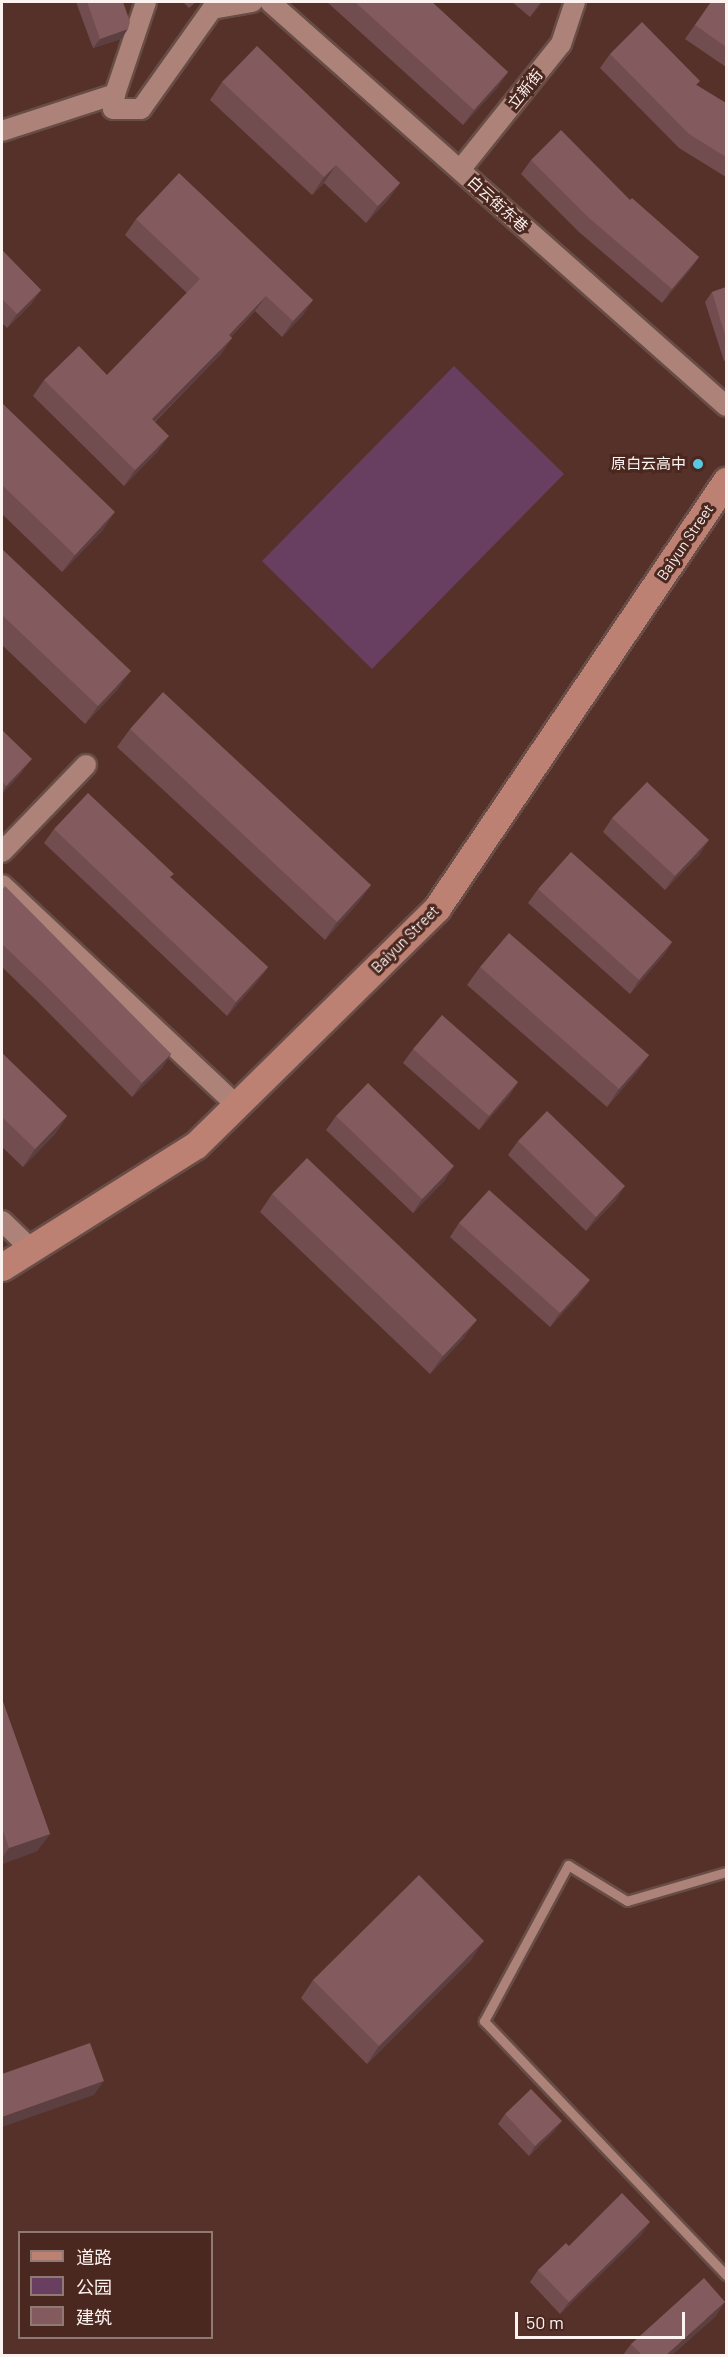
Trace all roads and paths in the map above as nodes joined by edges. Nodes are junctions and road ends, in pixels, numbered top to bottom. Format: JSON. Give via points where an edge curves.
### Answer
{"nodes":[{"id":1,"x":146,"y":2,"type":"edge"},
{"id":2,"x":252,"y":2,"type":"edge"},
{"id":3,"x":270,"y":2,"type":"edge"},
{"id":4,"x":575,"y":2,"type":"edge"},
{"id":5,"x":115,"y":94,"type":"junction"},
{"id":6,"x":2,"y":131,"type":"edge"},
{"id":7,"x":460,"y":170,"type":"junction"},
{"id":8,"x":726,"y":406,"type":"edge"},
{"id":9,"x":726,"y":481,"type":"edge"},
{"id":10,"x":86,"y":765,"type":"dead end"},
{"id":11,"x":2,"y":852,"type":"edge"},
{"id":12,"x":2,"y":885,"type":"edge"},
{"id":13,"x":236,"y":1105,"type":"junction"},
{"id":14,"x":2,"y":1221,"type":"edge"},
{"id":15,"x":31,"y":1249,"type":"junction"},
{"id":16,"x":2,"y":1267,"type":"edge"},
{"id":17,"x":726,"y":1872,"type":"edge"},
{"id":18,"x":726,"y":2275,"type":"edge"}],
"edges":[{"from":1,"to":5,"type":"street"},
{"from":2,"to":5,"type":"street","via":[[212,9],[141,109],[113,109]]},
{"from":3,"to":7,"type":"street","name":"白云街东巷"},
{"from":4,"to":7,"type":"street","name":"立新街","via":[[561,44]]},
{"from":5,"to":6,"type":"street"},
{"from":7,"to":8,"type":"street","name":"白云街东巷"},
{"from":9,"to":13,"type":"main road","name":"Baiyun Street","via":[[438,908]]},
{"from":10,"to":11,"type":"street"},
{"from":12,"to":13,"type":"street"},
{"from":13,"to":15,"type":"main road","name":"Baiyun Street","via":[[195,1145]]},
{"from":14,"to":15,"type":"street"},
{"from":15,"to":16,"type":"main road","name":"Baiyun Street"},
{"from":17,"to":18,"type":"lane","via":[[627,1901],[568,1865],[484,2021]]}]}
